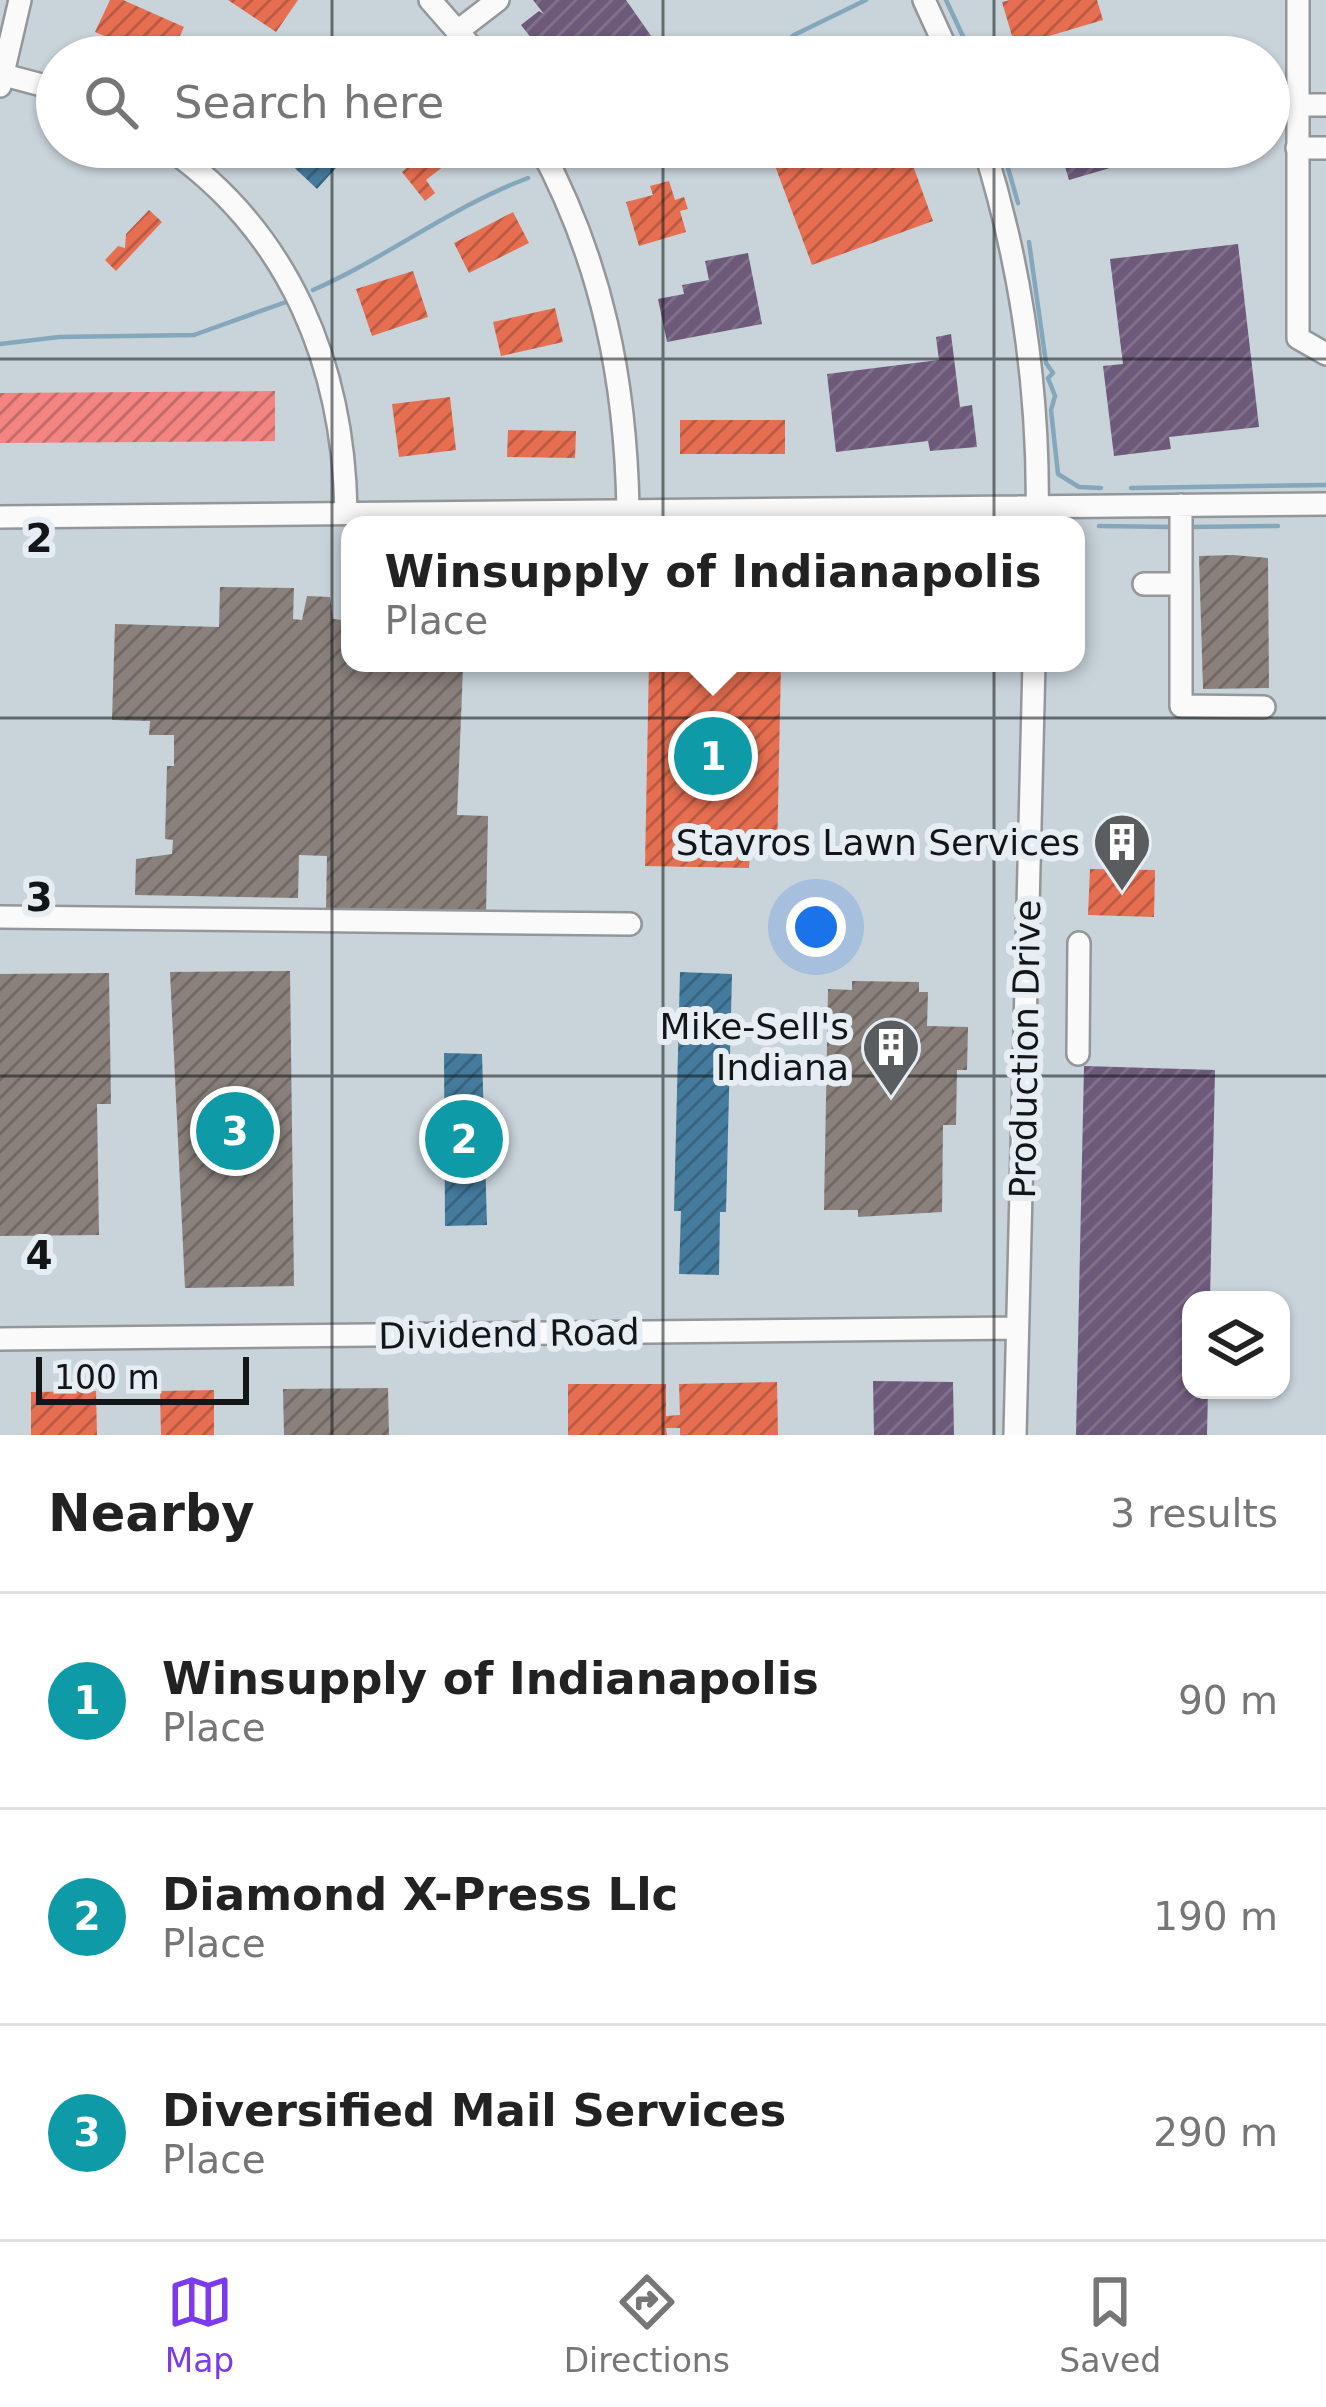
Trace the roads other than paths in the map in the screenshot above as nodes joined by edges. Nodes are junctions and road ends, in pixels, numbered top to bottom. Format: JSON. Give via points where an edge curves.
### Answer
{"nodes":[{"id":1,"x":20,"y":0,"type":"edge"},
{"id":2,"x":430,"y":0,"type":"edge"},
{"id":3,"x":498,"y":0,"type":"edge"},
{"id":4,"x":924,"y":0,"type":"edge"},
{"id":5,"x":1298,"y":0,"type":"edge"},
{"id":6,"x":459,"y":30,"type":"junction"},
{"id":7,"x":464,"y":36,"type":"edge"},
{"id":8,"x":940,"y":36,"type":"edge"},
{"id":9,"x":1,"y":78,"type":"edge"},
{"id":10,"x":36,"y":85,"type":"edge"},
{"id":11,"x":1326,"y":105,"type":"edge"},
{"id":12,"x":1298,"y":106,"type":"junction"},
{"id":13,"x":1298,"y":148,"type":"junction"},
{"id":14,"x":1326,"y":148,"type":"edge"},
{"id":15,"x":191,"y":168,"type":"edge"},
{"id":16,"x":550,"y":168,"type":"edge"},
{"id":17,"x":989,"y":168,"type":"edge"},
{"id":18,"x":1326,"y":354,"type":"edge"},
{"id":19,"x":1326,"y":504,"type":"edge"},
{"id":20,"x":1181,"y":505,"type":"junction"},
{"id":21,"x":628,"y":511,"type":"junction"},
{"id":22,"x":346,"y":514,"type":"junction"},
{"id":23,"x":1037,"y":516,"type":"edge"},
{"id":24,"x":0,"y":517,"type":"edge"},
{"id":25,"x":1144,"y":584,"type":"dead end"},
{"id":26,"x":1181,"y":584,"type":"junction"},
{"id":27,"x":1034,"y":672,"type":"edge"},
{"id":28,"x":1264,"y":707,"type":"dead end"},
{"id":29,"x":0,"y":917,"type":"edge"},
{"id":30,"x":631,"y":924,"type":"dead end"},
{"id":31,"x":1079,"y":943,"type":"dead end"},
{"id":32,"x":1078,"y":1054,"type":"dead end"},
{"id":33,"x":1017,"y":1328,"type":"junction"},
{"id":34,"x":0,"y":1339,"type":"edge"},
{"id":35,"x":1015,"y":1435,"type":"edge"}],
"edges":[{"from":1,"to":9,"type":"street"},
{"from":2,"to":6,"type":"street"},
{"from":3,"to":6,"type":"street"},
{"from":4,"to":8,"type":"street"},
{"from":5,"to":12,"type":"street"},
{"from":6,"to":7,"type":"street"},
{"from":9,"to":10,"type":"street"},
{"from":11,"to":12,"type":"street"},
{"from":12,"to":13,"type":"street"},
{"from":13,"to":14,"type":"street"},
{"from":13,"to":18,"type":"street","via":[[1298,338]]},
{"from":15,"to":22,"type":"street","via":[[244,215],[307,314],[337,403]]},
{"from":16,"to":21,"type":"street","via":[[586,248],[611,332]]},
{"from":17,"to":23,"type":"street","via":[[1021,296]]},
{"from":19,"to":20,"type":"street"},
{"from":20,"to":23,"type":"street"},
{"from":20,"to":26,"type":"street"},
{"from":21,"to":22,"type":"street"},
{"from":21,"to":23,"type":"street"},
{"from":22,"to":24,"type":"street"},
{"from":25,"to":26,"type":"street"},
{"from":26,"to":28,"type":"street","via":[[1181,706]]},
{"from":27,"to":33,"type":"street","name":"Production Drive"},
{"from":29,"to":30,"type":"street"},
{"from":31,"to":32,"type":"street"},
{"from":33,"to":34,"type":"street","name":"Dividend Road"},
{"from":33,"to":35,"type":"street","name":"Production Drive"}]}
